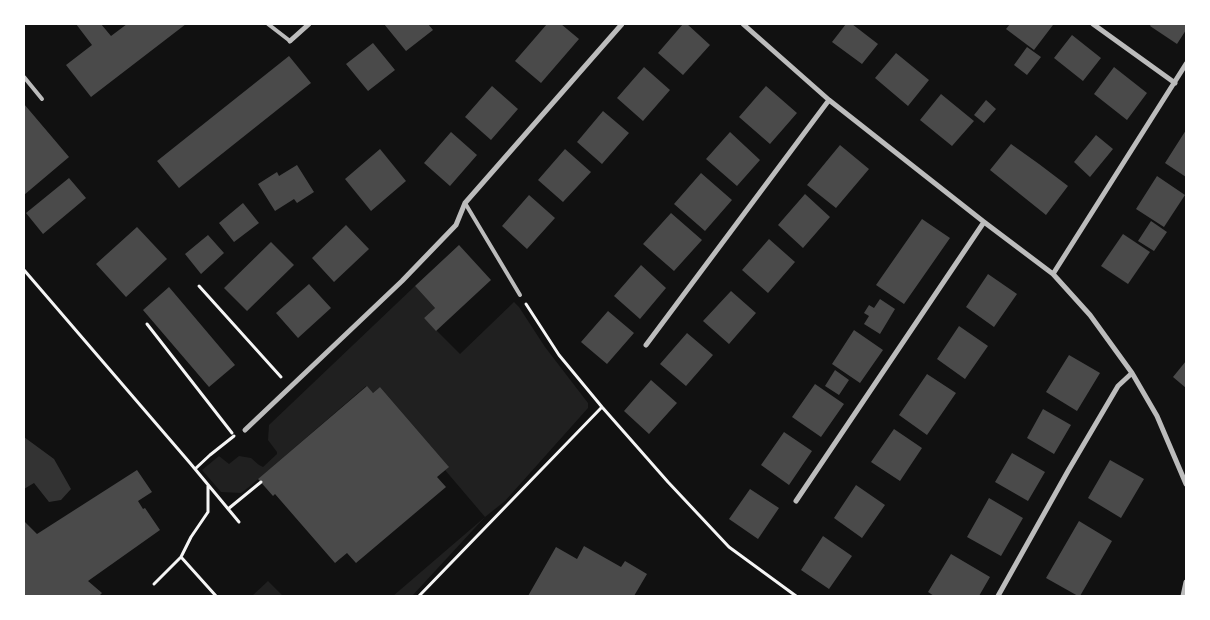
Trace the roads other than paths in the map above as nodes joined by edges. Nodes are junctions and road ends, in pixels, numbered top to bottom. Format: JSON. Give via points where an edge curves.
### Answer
{"nodes":[{"id":1,"x":268,"y":24,"type":"edge"},
{"id":2,"x":310,"y":24,"type":"edge"},
{"id":3,"x":622,"y":24,"type":"edge"},
{"id":4,"x":743,"y":24,"type":"edge"},
{"id":5,"x":1093,"y":24,"type":"edge"},
{"id":6,"x":290,"y":41,"type":"joint"},
{"id":7,"x":1186,"y":64,"type":"edge"},
{"id":8,"x":24,"y":77,"type":"edge"},
{"id":9,"x":1175,"y":82,"type":"junction"},
{"id":10,"x":42,"y":99,"type":"dead end"},
{"id":11,"x":830,"y":100,"type":"junction"},
{"id":12,"x":465,"y":203,"type":"junction"},
{"id":13,"x":984,"y":222,"type":"junction"},
{"id":14,"x":1053,"y":274,"type":"junction"},
{"id":15,"x":520,"y":296,"type":"road end"},
{"id":16,"x":646,"y":345,"type":"dead end"},
{"id":17,"x":1132,"y":373,"type":"junction"},
{"id":18,"x":245,"y":430,"type":"road end"},
{"id":19,"x":1186,"y":484,"type":"edge"},
{"id":20,"x":796,"y":501,"type":"dead end"},
{"id":21,"x":1186,"y":582,"type":"edge"},
{"id":22,"x":998,"y":596,"type":"edge"},
{"id":23,"x":1184,"y":596,"type":"edge"}],
"edges":[{"from":1,"to":6,"type":"lane"},
{"from":2,"to":6,"type":"street"},
{"from":3,"to":12,"type":"street"},
{"from":4,"to":11,"type":"street"},
{"from":5,"to":9,"type":"street"},
{"from":7,"to":9,"type":"street"},
{"from":8,"to":10,"type":"lane"},
{"from":9,"to":14,"type":"street"},
{"from":11,"to":13,"type":"street"},
{"from":11,"to":16,"type":"street"},
{"from":12,"to":15,"type":"lane"},
{"from":12,"to":18,"type":"street","via":[[456,225],[402,281]]},
{"from":13,"to":14,"type":"street"},
{"from":13,"to":20,"type":"street"},
{"from":14,"to":17,"type":"street","via":[[1090,315]]},
{"from":17,"to":19,"type":"street","via":[[1157,416]]},
{"from":17,"to":22,"type":"street","via":[[1118,386]]},
{"from":21,"to":23,"type":"street"}]}
